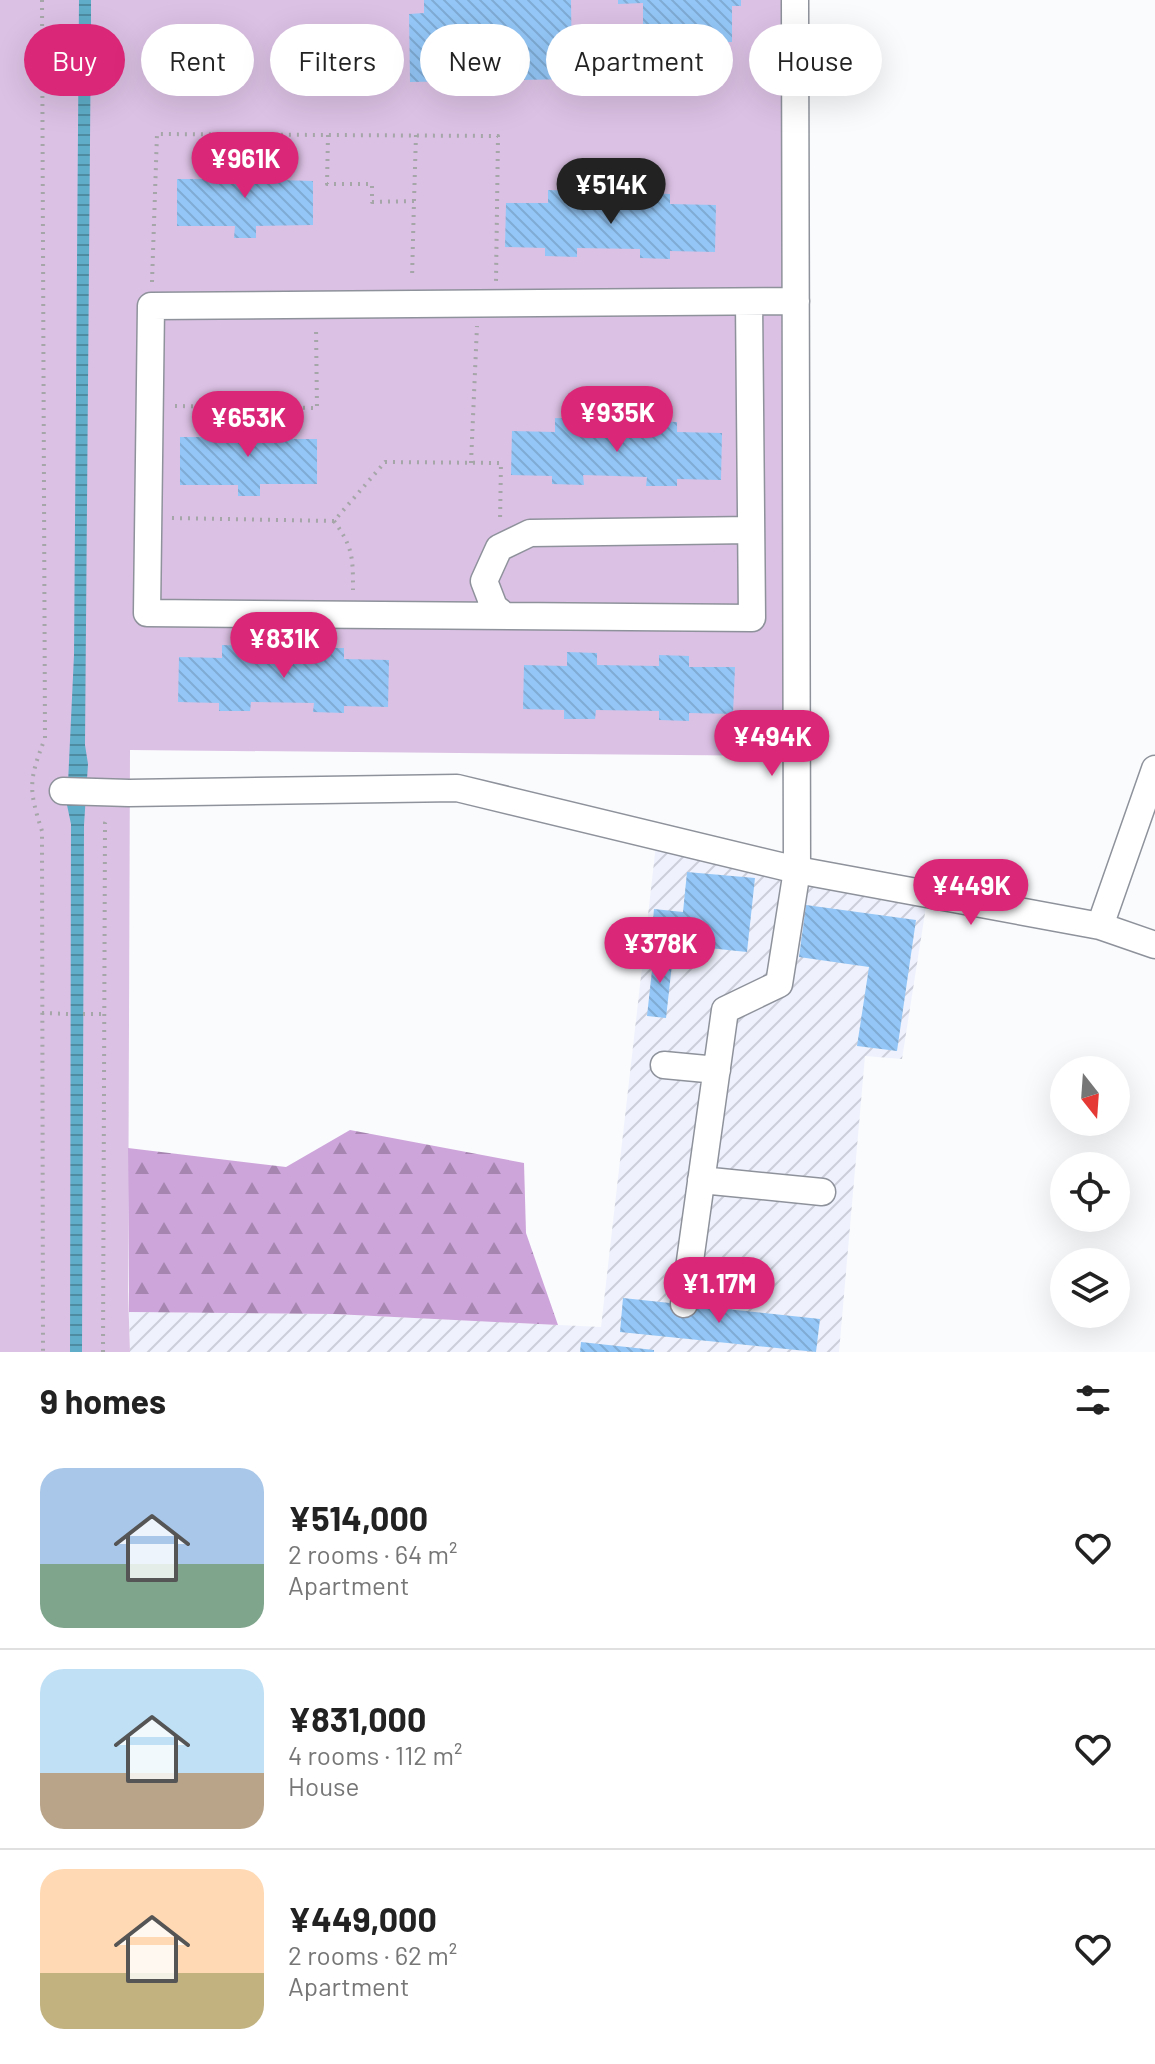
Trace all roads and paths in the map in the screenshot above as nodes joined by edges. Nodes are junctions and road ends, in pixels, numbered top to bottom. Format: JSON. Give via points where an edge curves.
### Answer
{"nodes":[{"id":1,"x":42,"y":0,"type":"edge"},
{"id":2,"x":795,"y":0,"type":"edge"},
{"id":3,"x":328,"y":135,"type":"junction"},
{"id":4,"x":416,"y":135,"type":"junction"},
{"id":5,"x":414,"y":201,"type":"junction"},
{"id":6,"x":412,"y":279,"type":"dead end"},
{"id":7,"x":796,"y":301,"type":"junction"},
{"id":8,"x":749,"y":302,"type":"junction"},
{"id":9,"x":487,"y":304,"type":"junction"},
{"id":10,"x":315,"y":305,"type":"junction"},
{"id":11,"x":151,"y":306,"type":"junction"},
{"id":12,"x":150,"y":406,"type":"junction"},
{"id":13,"x":471,"y":463,"type":"junction"},
{"id":14,"x":149,"y":518,"type":"junction"},
{"id":15,"x":334,"y":521,"type":"junction"},
{"id":16,"x":751,"y":530,"type":"junction"},
{"id":17,"x":499,"y":548,"type":"junction"},
{"id":18,"x":352,"y":615,"type":"junction"},
{"id":19,"x":505,"y":616,"type":"junction"},
{"id":20,"x":1155,"y":769,"type":"edge"},
{"id":21,"x":63,"y":791,"type":"dead end"},
{"id":22,"x":120,"y":793,"type":"junction"},
{"id":23,"x":797,"y":870,"type":"junction"},
{"id":24,"x":1100,"y":926,"type":"junction"},
{"id":25,"x":1155,"y":945,"type":"edge"},
{"id":26,"x":42,"y":1013,"type":"junction"},
{"id":27,"x":69,"y":1014,"type":"dead end"},
{"id":28,"x":83,"y":1014,"type":"dead end"},
{"id":29,"x":104,"y":1014,"type":"junction"},
{"id":30,"x":664,"y":1065,"type":"dead end"},
{"id":31,"x":717,"y":1070,"type":"junction"},
{"id":32,"x":701,"y":1180,"type":"junction"},
{"id":33,"x":822,"y":1192,"type":"dead end"},
{"id":34,"x":684,"y":1304,"type":"dead end"},
{"id":35,"x":43,"y":1352,"type":"edge"},
{"id":36,"x":103,"y":1352,"type":"edge"}],
"edges":[{"from":1,"to":26,"type":"path","via":[[45,738],[30,788],[42,831]]},
{"from":2,"to":7,"type":"street"},
{"from":3,"to":4,"type":"path"},
{"from":3,"to":5,"type":"path","via":[[327,184],[372,184],[372,202]]},
{"from":3,"to":11,"type":"path","via":[[157,134]]},
{"from":4,"to":5,"type":"path"},
{"from":4,"to":9,"type":"path","via":[[498,136]]},
{"from":5,"to":6,"type":"path"},
{"from":7,"to":8,"type":"street"},
{"from":7,"to":23,"type":"street"},
{"from":8,"to":9,"type":"street"},
{"from":8,"to":16,"type":"street"},
{"from":9,"to":10,"type":"street"},
{"from":9,"to":13,"type":"path"},
{"from":10,"to":11,"type":"street"},
{"from":10,"to":12,"type":"path","via":[[317,408]]},
{"from":11,"to":12,"type":"street"},
{"from":12,"to":14,"type":"street"},
{"from":13,"to":15,"type":"path","via":[[385,462]]},
{"from":13,"to":17,"type":"path","via":[[501,463]]},
{"from":14,"to":15,"type":"path"},
{"from":14,"to":18,"type":"street","via":[[147,613]]},
{"from":15,"to":18,"type":"path","via":[[353,555]]},
{"from":16,"to":17,"type":"street","via":[[530,533]]},
{"from":16,"to":19,"type":"street","via":[[752,618]]},
{"from":17,"to":19,"type":"street","via":[[484,581],[494,607]]},
{"from":18,"to":19,"type":"street"},
{"from":20,"to":24,"type":"street"},
{"from":21,"to":22,"type":"street"},
{"from":22,"to":23,"type":"street","via":[[457,788]]},
{"from":22,"to":29,"type":"path","via":[[105,823]]},
{"from":23,"to":24,"type":"street"},
{"from":23,"to":31,"type":"street","via":[[779,984],[725,1010]]},
{"from":24,"to":25,"type":"street"},
{"from":26,"to":27,"type":"path"},
{"from":26,"to":35,"type":"path"},
{"from":28,"to":29,"type":"path"},
{"from":29,"to":36,"type":"path"},
{"from":30,"to":31,"type":"street"},
{"from":31,"to":32,"type":"street"},
{"from":32,"to":33,"type":"street"},
{"from":32,"to":34,"type":"street"}]}
